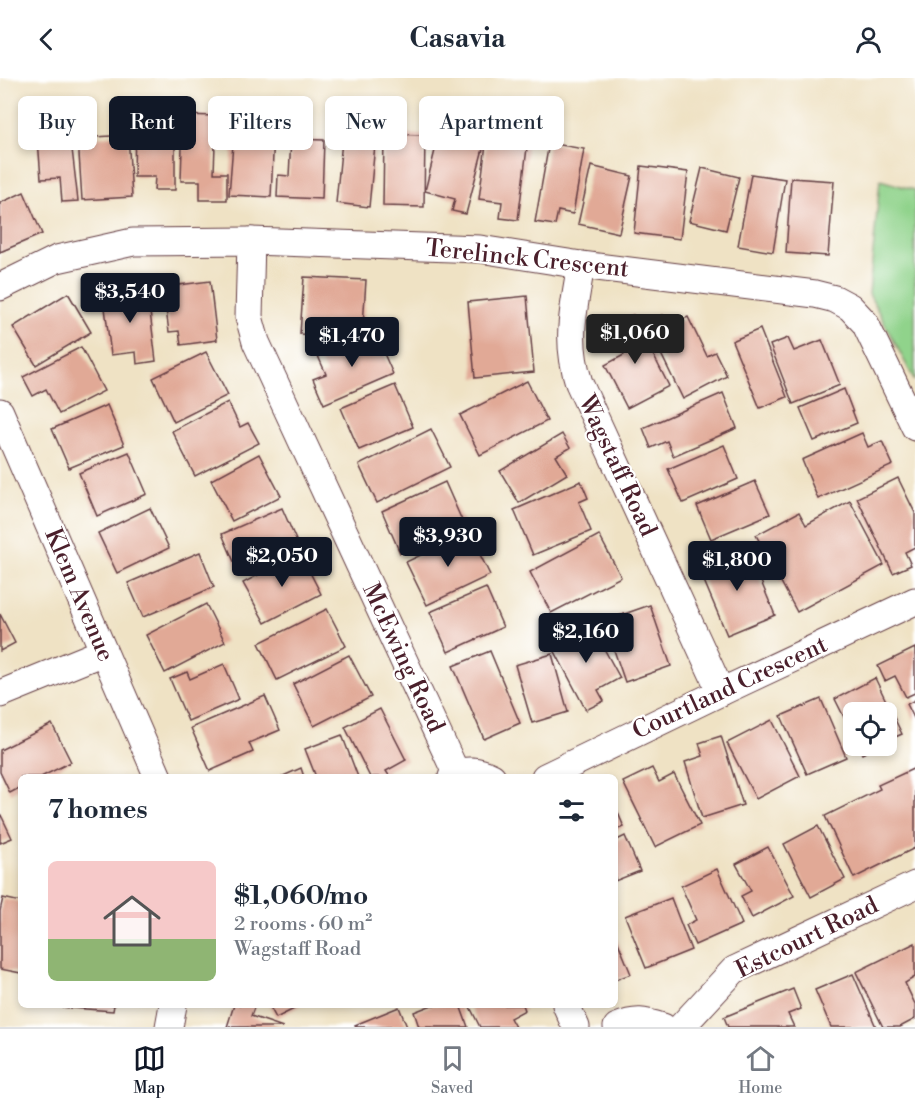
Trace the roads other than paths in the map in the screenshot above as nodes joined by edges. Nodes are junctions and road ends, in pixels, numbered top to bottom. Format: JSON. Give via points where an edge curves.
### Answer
{"nodes":[{"id":1,"x":251,"y":241,"type":"junction"},
{"id":2,"x":581,"y":265,"type":"junction"},
{"id":3,"x":0,"y":287,"type":"edge"},
{"id":4,"x":0,"y":412,"type":"edge"},
{"id":5,"x":915,"y":427,"type":"edge"},
{"id":6,"x":915,"y":601,"type":"edge"},
{"id":7,"x":104,"y":652,"type":"junction"},
{"id":8,"x":721,"y":692,"type":"junction"},
{"id":9,"x":0,"y":694,"type":"edge"},
{"id":10,"x":157,"y":774,"type":"edge"},
{"id":11,"x":454,"y":774,"type":"edge"},
{"id":12,"x":459,"y":774,"type":"edge"},
{"id":13,"x":486,"y":774,"type":"edge"},
{"id":14,"x":551,"y":774,"type":"edge"},
{"id":15,"x":915,"y":885,"type":"edge"},
{"id":16,"x":172,"y":1008,"type":"edge"},
{"id":17,"x":567,"y":1008,"type":"edge"},
{"id":18,"x":169,"y":1027,"type":"edge"},
{"id":19,"x":576,"y":1027,"type":"edge"},
{"id":20,"x":617,"y":1027,"type":"edge"},
{"id":21,"x":663,"y":1027,"type":"edge"},
{"id":22,"x":681,"y":1027,"type":"edge"}],
"edges":[{"from":1,"to":2,"type":"street","name":"Terelinck Crescent","via":[[480,249]]},
{"from":1,"to":3,"type":"street","name":"Terelinck Crescent","via":[[133,242],[57,259]]},
{"from":1,"to":11,"type":"street","name":"McEwing Road","via":[[249,317],[256,342]]},
{"from":2,"to":5,"type":"street","name":"Terelinck Crescent","via":[[835,298],[865,323]]},
{"from":2,"to":8,"type":"street","name":"Wagstaff Road","via":[[570,339],[572,362]]},
{"from":4,"to":7,"type":"street","name":"Klem Avenue"},
{"from":6,"to":8,"type":"street","name":"Courtland Crescent"},
{"from":7,"to":9,"type":"street"},
{"from":7,"to":10,"type":"street","name":"Klem Avenue"},
{"from":8,"to":14,"type":"street","name":"Courtland Crescent"},
{"from":12,"to":13,"type":"street","via":[[479,770]]},
{"from":15,"to":22,"type":"street","name":"Estcourt Road","via":[[734,969]]},
{"from":16,"to":18,"type":"street"},
{"from":17,"to":19,"type":"street"},
{"from":20,"to":21,"type":"street","via":[[641,1021]]}]}
